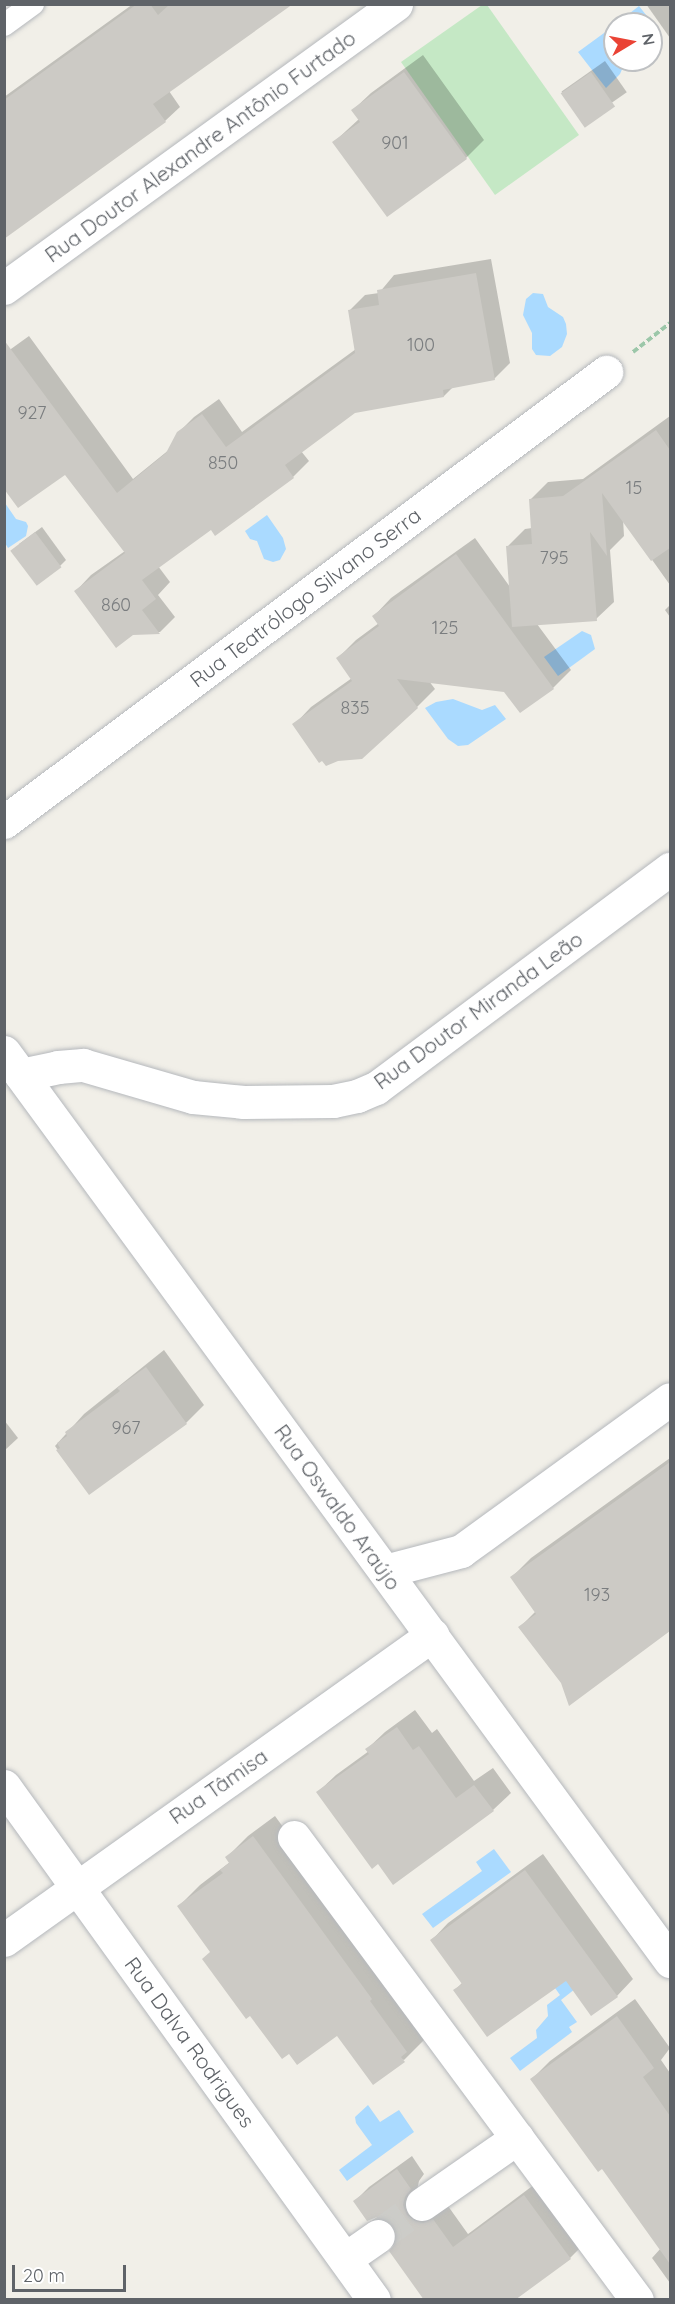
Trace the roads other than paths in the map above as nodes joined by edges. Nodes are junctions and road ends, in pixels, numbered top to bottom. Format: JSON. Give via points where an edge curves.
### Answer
{"nodes":[{"id":1,"x":33,"y":4,"type":"edge"},
{"id":2,"x":396,"y":4,"type":"edge"},
{"id":3,"x":4,"y":25,"type":"edge"},
{"id":4,"x":4,"y":288,"type":"edge"},
{"id":5,"x":606,"y":372,"type":"road end"},
{"id":6,"x":4,"y":822,"type":"edge"},
{"id":7,"x":670,"y":869,"type":"edge"},
{"id":8,"x":13,"y":1064,"type":"edge"},
{"id":9,"x":670,"y":1399,"type":"edge"},
{"id":10,"x":385,"y":1571,"type":"junction"},
{"id":11,"x":432,"y":1635,"type":"junction"},
{"id":12,"x":4,"y":1786,"type":"edge"},
{"id":13,"x":294,"y":1837,"type":"dead end"},
{"id":14,"x":77,"y":1886,"type":"junction"},
{"id":15,"x":4,"y":1940,"type":"edge"},
{"id":16,"x":670,"y":1961,"type":"edge"},
{"id":17,"x":517,"y":2138,"type":"junction"},
{"id":18,"x":422,"y":2204,"type":"tunnel mouth"},
{"id":19,"x":378,"y":2236,"type":"tunnel mouth"},
{"id":20,"x":345,"y":2259,"type":"junction"},
{"id":21,"x":374,"y":2300,"type":"edge"},
{"id":22,"x":637,"y":2300,"type":"edge"}],
"edges":[{"from":1,"to":3,"type":"lane"},
{"from":2,"to":4,"type":"street","name":"Rua Doutor Alexandre Antônio Furtado"},
{"from":5,"to":6,"type":"street","name":"Rua Teatrólogo Silvano Serra"},
{"from":7,"to":8,"type":"street","name":"Rua Doutor Miranda Leão","via":[[376,1088],[357,1096],[333,1101],[244,1102],[193,1097],[83,1065]]},
{"from":8,"to":10,"type":"street","name":"Rua Oswaldo Araújo"},
{"from":9,"to":10,"type":"street","via":[[461,1551]]},
{"from":10,"to":11,"type":"street","name":"Rua Oswaldo Araújo"},
{"from":11,"to":14,"type":"street","name":"Rua Tâmisa"},
{"from":11,"to":16,"type":"street","name":"Rua Oswaldo Araújo"},
{"from":12,"to":14,"type":"street","name":"Rua Dalva Rodrigues"},
{"from":13,"to":17,"type":"street"},
{"from":14,"to":15,"type":"street","name":"Rua Tâmisa"},
{"from":14,"to":20,"type":"street","name":"Rua Dalva Rodrigues"},
{"from":17,"to":18,"type":"street"},
{"from":17,"to":22,"type":"street"},
{"from":19,"to":20,"type":"street"},
{"from":20,"to":21,"type":"street","name":"Rua Dalva Rodrigues"}]}
